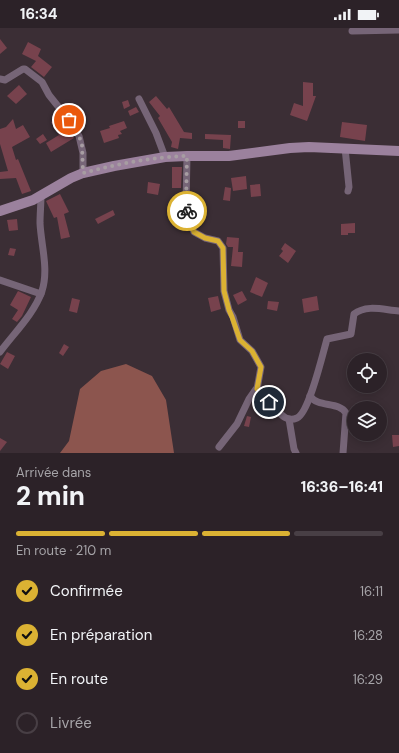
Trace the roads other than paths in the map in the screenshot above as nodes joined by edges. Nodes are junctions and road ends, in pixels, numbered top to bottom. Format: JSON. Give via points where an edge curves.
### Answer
{"nodes":[{"id":1,"x":399,"y":30,"type":"edge"},
{"id":2,"x":352,"y":31,"type":"dead end"},
{"id":3,"x":0,"y":79,"type":"edge"},
{"id":4,"x":138,"y":99,"type":"dead end"},
{"id":5,"x":345,"y":148,"type":"junction"},
{"id":6,"x":399,"y":151,"type":"edge"},
{"id":7,"x":187,"y":156,"type":"junction"},
{"id":8,"x":165,"y":157,"type":"junction"},
{"id":9,"x":83,"y":173,"type":"junction"},
{"id":10,"x":348,"y":190,"type":"dead end"},
{"id":11,"x":41,"y":195,"type":"junction"},
{"id":12,"x":0,"y":211,"type":"edge"},
{"id":13,"x":0,"y":280,"type":"edge"},
{"id":14,"x":41,"y":294,"type":"junction"},
{"id":15,"x":399,"y":311,"type":"edge"},
{"id":16,"x":0,"y":352,"type":"edge"},
{"id":17,"x":257,"y":389,"type":"junction"},
{"id":18,"x":310,"y":396,"type":"junction"},
{"id":19,"x":289,"y":419,"type":"junction"},
{"id":20,"x":219,"y":447,"type":"dead end"},
{"id":21,"x":296,"y":453,"type":"edge"},
{"id":22,"x":343,"y":453,"type":"edge"}],
"edges":[{"from":1,"to":2,"type":"street"},
{"from":3,"to":9,"type":"street","via":[[5,80],[25,69],[42,82],[79,136],[83,153]]},
{"from":4,"to":8,"type":"street"},
{"from":5,"to":6,"type":"street"},
{"from":5,"to":7,"type":"street","via":[[290,148],[223,157]]},
{"from":5,"to":10,"type":"street"},
{"from":7,"to":8,"type":"street"},
{"from":7,"to":17,"type":"street","via":[[186,204],[189,220],[194,232],[218,241],[223,248],[224,291],[240,340],[252,351],[261,367]]},
{"from":8,"to":9,"type":"street"},
{"from":9,"to":11,"type":"street"},
{"from":11,"to":12,"type":"street"},
{"from":11,"to":14,"type":"street","via":[[40,223],[45,278]]},
{"from":13,"to":14,"type":"street"},
{"from":14,"to":16,"type":"street","via":[[35,306]]},
{"from":15,"to":18,"type":"street","via":[[367,308],[360,310],[354,314],[351,334],[327,339]]},
{"from":17,"to":19,"type":"street","via":[[284,418]]},
{"from":17,"to":20,"type":"street","via":[[254,390],[237,424]]},
{"from":18,"to":19,"type":"street","via":[[299,418]]},
{"from":18,"to":22,"type":"street","via":[[321,403],[341,407],[346,413]]},
{"from":19,"to":21,"type":"street"}]}
